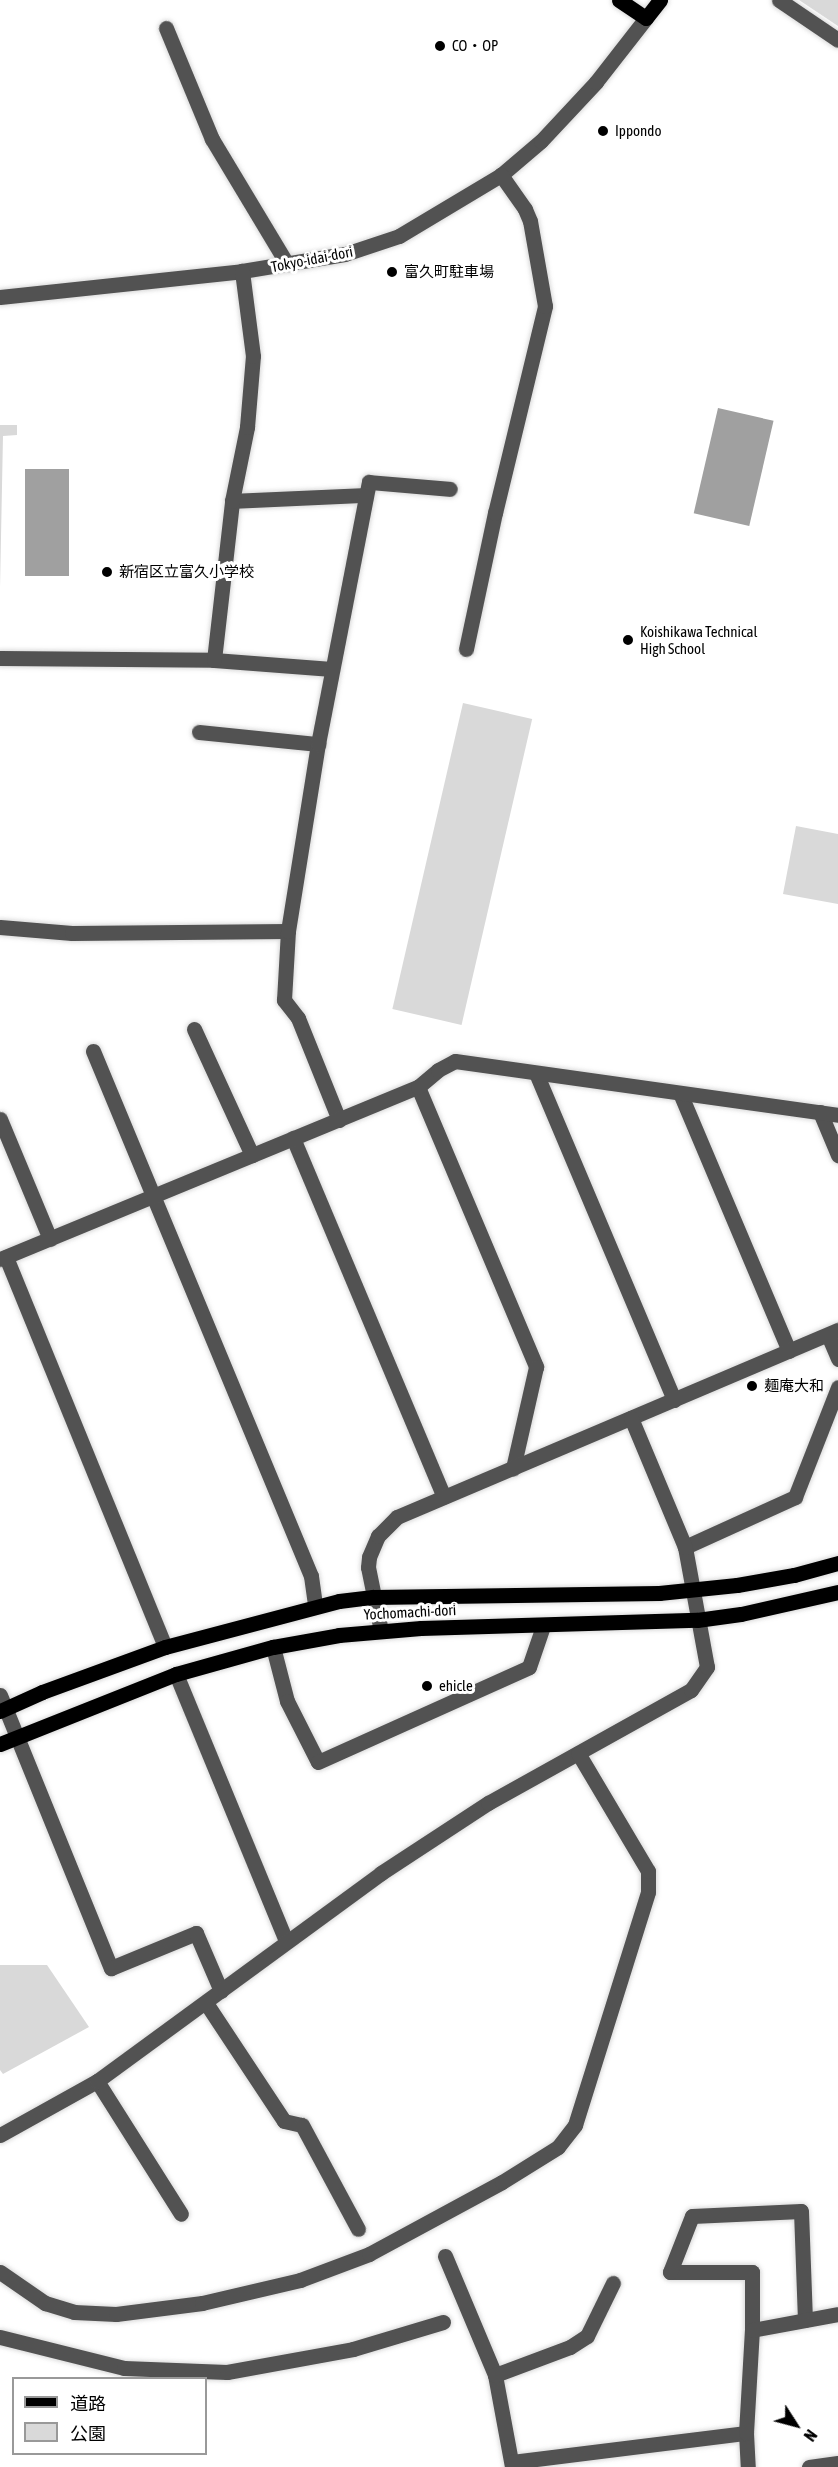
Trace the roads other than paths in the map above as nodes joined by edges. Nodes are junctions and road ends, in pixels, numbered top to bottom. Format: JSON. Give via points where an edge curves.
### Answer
{"nodes":[{"id":1,"x":619,"y":0,"type":"edge"},
{"id":2,"x":660,"y":0,"type":"edge"},
{"id":3,"x":779,"y":0,"type":"edge"},
{"id":4,"x":646,"y":18,"type":"junction"},
{"id":5,"x":166,"y":27,"type":"dead end"},
{"id":6,"x":838,"y":40,"type":"edge"},
{"id":7,"x":501,"y":175,"type":"junction"},
{"id":8,"x":287,"y":264,"type":"junction"},
{"id":9,"x":242,"y":271,"type":"junction"},
{"id":10,"x":0,"y":297,"type":"edge"},
{"id":11,"x":450,"y":489,"type":"dead end"},
{"id":12,"x":365,"y":495,"type":"junction"},
{"id":13,"x":232,"y":501,"type":"junction"},
{"id":14,"x":466,"y":649,"type":"dead end"},
{"id":15,"x":0,"y":658,"type":"edge"},
{"id":16,"x":214,"y":660,"type":"junction"},
{"id":17,"x":332,"y":669,"type":"junction"},
{"id":18,"x":199,"y":732,"type":"dead end"},
{"id":19,"x":318,"y":744,"type":"junction"},
{"id":20,"x":0,"y":927,"type":"edge"},
{"id":21,"x":288,"y":931,"type":"junction"},
{"id":22,"x":194,"y":1029,"type":"dead end"},
{"id":23,"x":93,"y":1052,"type":"dead end"},
{"id":24,"x":536,"y":1073,"type":"junction"},
{"id":25,"x":418,"y":1087,"type":"junction"},
{"id":26,"x":680,"y":1093,"type":"junction"},
{"id":27,"x":820,"y":1112,"type":"junction"},
{"id":28,"x":838,"y":1115,"type":"edge"},
{"id":29,"x":0,"y":1119,"type":"edge"},
{"id":30,"x":339,"y":1120,"type":"junction"},
{"id":31,"x":294,"y":1138,"type":"junction"},
{"id":32,"x":252,"y":1155,"type":"junction"},
{"id":33,"x":838,"y":1155,"type":"edge"},
{"id":34,"x":153,"y":1196,"type":"junction"},
{"id":35,"x":50,"y":1239,"type":"junction"},
{"id":36,"x":3,"y":1258,"type":"edge"},
{"id":37,"x":833,"y":1332,"type":"edge"},
{"id":38,"x":789,"y":1351,"type":"junction"},
{"id":39,"x":838,"y":1359,"type":"edge"},
{"id":40,"x":838,"y":1388,"type":"edge"},
{"id":41,"x":674,"y":1400,"type":"junction"},
{"id":42,"x":631,"y":1418,"type":"junction"},
{"id":43,"x":513,"y":1468,"type":"junction"},
{"id":44,"x":444,"y":1497,"type":"junction"},
{"id":45,"x":685,"y":1547,"type":"junction"},
{"id":46,"x":838,"y":1563,"type":"edge"},
{"id":47,"x":692,"y":1590,"type":"junction"},
{"id":48,"x":838,"y":1592,"type":"edge"},
{"id":49,"x":373,"y":1597,"type":"junction"},
{"id":50,"x":315,"y":1606,"type":"junction"},
{"id":51,"x":697,"y":1620,"type":"junction"},
{"id":52,"x":543,"y":1626,"type":"junction"},
{"id":53,"x":381,"y":1631,"type":"junction"},
{"id":54,"x":165,"y":1647,"type":"junction"},
{"id":55,"x":273,"y":1647,"type":"junction"},
{"id":56,"x":176,"y":1674,"type":"junction"},
{"id":57,"x":2,"y":1705,"type":"edge"},
{"id":58,"x":15,"y":1738,"type":"junction"},
{"id":59,"x":0,"y":1744,"type":"edge"},
{"id":60,"x":578,"y":1753,"type":"junction"},
{"id":61,"x":286,"y":1941,"type":"junction"},
{"id":62,"x":221,"y":1991,"type":"junction"},
{"id":63,"x":206,"y":2003,"type":"junction"},
{"id":64,"x":98,"y":2081,"type":"junction"},
{"id":65,"x":0,"y":2134,"type":"edge"},
{"id":66,"x":181,"y":2214,"type":"dead end"},
{"id":67,"x":358,"y":2229,"type":"dead end"},
{"id":68,"x":445,"y":2256,"type":"dead end"},
{"id":69,"x":0,"y":2272,"type":"edge"},
{"id":70,"x":613,"y":2283,"type":"dead end"},
{"id":71,"x":838,"y":2314,"type":"edge"},
{"id":72,"x":805,"y":2320,"type":"junction"},
{"id":73,"x":443,"y":2322,"type":"dead end"},
{"id":74,"x":752,"y":2330,"type":"junction"},
{"id":75,"x":0,"y":2337,"type":"edge"},
{"id":76,"x":495,"y":2375,"type":"junction"},
{"id":77,"x":746,"y":2433,"type":"junction"},
{"id":78,"x":838,"y":2463,"type":"edge"},
{"id":79,"x":512,"y":2464,"type":"edge"},
{"id":80,"x":747,"y":2467,"type":"edge"},
{"id":81,"x":809,"y":2467,"type":"edge"}],
"edges":[{"from":1,"to":4,"type":"main road"},
{"from":2,"to":4,"type":"main road"},
{"from":3,"to":6,"type":"street"},
{"from":4,"to":7,"type":"street","name":"Tokyo-idai-dori","via":[[596,82],[541,141]]},
{"from":5,"to":8,"type":"street","via":[[212,139]]},
{"from":7,"to":8,"type":"street","name":"Tokyo-idai-dori","via":[[399,236],[345,254]]},
{"from":7,"to":14,"type":"street","via":[[530,221],[545,306]]},
{"from":8,"to":9,"type":"street","name":"Tokyo-idai-dori"},
{"from":9,"to":10,"type":"street","name":"Tokyo-idai-dori"},
{"from":9,"to":13,"type":"street","via":[[253,356],[247,427]]},
{"from":11,"to":12,"type":"street","via":[[369,482]]},
{"from":12,"to":13,"type":"street"},
{"from":12,"to":17,"type":"street"},
{"from":13,"to":16,"type":"street"},
{"from":15,"to":16,"type":"street"},
{"from":16,"to":17,"type":"street"},
{"from":17,"to":19,"type":"street"},
{"from":18,"to":19,"type":"street"},
{"from":19,"to":21,"type":"street"},
{"from":20,"to":21,"type":"street","via":[[72,933]]},
{"from":21,"to":30,"type":"street","via":[[284,1000],[298,1018]]},
{"from":22,"to":32,"type":"street"},
{"from":23,"to":34,"type":"street"},
{"from":24,"to":25,"type":"street","via":[[455,1061]]},
{"from":24,"to":26,"type":"street"},
{"from":24,"to":41,"type":"street"},
{"from":25,"to":30,"type":"street"},
{"from":25,"to":43,"type":"street","via":[[536,1367]]},
{"from":26,"to":27,"type":"street"},
{"from":26,"to":38,"type":"street"},
{"from":27,"to":28,"type":"street"},
{"from":27,"to":33,"type":"street"},
{"from":29,"to":35,"type":"street"},
{"from":30,"to":31,"type":"street"},
{"from":31,"to":32,"type":"street"},
{"from":31,"to":44,"type":"street"},
{"from":32,"to":34,"type":"street"},
{"from":34,"to":35,"type":"street"},
{"from":34,"to":50,"type":"street","via":[[311,1576]]},
{"from":35,"to":36,"type":"street"},
{"from":36,"to":54,"type":"street"},
{"from":37,"to":38,"type":"street"},
{"from":37,"to":39,"type":"street"},
{"from":38,"to":41,"type":"street"},
{"from":40,"to":45,"type":"street","via":[[795,1497]]},
{"from":41,"to":42,"type":"street"},
{"from":42,"to":43,"type":"street"},
{"from":42,"to":45,"type":"street"},
{"from":43,"to":44,"type":"street"},
{"from":44,"to":49,"type":"street","via":[[397,1517],[378,1536],[368,1567]]},
{"from":45,"to":47,"type":"street"},
{"from":46,"to":47,"type":"main road","name":"Yochomachi-dori","via":[[794,1575]]},
{"from":47,"to":49,"type":"main road","name":"Yochomachi-dori","via":[[556,1596]]},
{"from":47,"to":51,"type":"street"},
{"from":48,"to":51,"type":"main road","name":"Yochomachi-dori"},
{"from":49,"to":50,"type":"main road","name":"Yochomachi-dori"},
{"from":49,"to":53,"type":"street"},
{"from":50,"to":54,"type":"main road","name":"Yochomachi-dori"},
{"from":51,"to":52,"type":"main road","name":"Yochomachi-dori"},
{"from":51,"to":60,"type":"street","via":[[707,1667],[691,1690]]},
{"from":52,"to":53,"type":"main road","name":"Yochomachi-dori"},
{"from":52,"to":55,"type":"street","via":[[529,1667],[318,1762],[287,1701]]},
{"from":53,"to":55,"type":"main road","name":"Yochomachi-dori"},
{"from":54,"to":57,"type":"main road","name":"Yochomachi-dori"},
{"from":55,"to":56,"type":"main road","name":"Yochomachi-dori"},
{"from":56,"to":58,"type":"main road","name":"Yochomachi-dori"},
{"from":56,"to":61,"type":"street"},
{"from":57,"to":58,"type":"street"},
{"from":58,"to":59,"type":"main road","name":"Yochomachi-dori"},
{"from":58,"to":62,"type":"street","via":[[111,1968],[196,1933]]},
{"from":60,"to":61,"type":"street","via":[[488,1803]]},
{"from":60,"to":69,"type":"street","via":[[648,1871],[648,1892],[575,2125],[558,2147],[369,2254],[300,2280],[202,2303],[116,2314],[74,2312],[45,2303]]},
{"from":61,"to":62,"type":"street"},
{"from":62,"to":63,"type":"street"},
{"from":63,"to":64,"type":"street"},
{"from":63,"to":67,"type":"street","via":[[284,2121],[302,2125]]},
{"from":64,"to":65,"type":"street"},
{"from":64,"to":66,"type":"street"},
{"from":68,"to":76,"type":"street"},
{"from":70,"to":76,"type":"street","via":[[587,2336],[570,2347]]},
{"from":71,"to":72,"type":"street"},
{"from":72,"to":74,"type":"street"},
{"from":72,"to":74,"type":"street","via":[[801,2211],[692,2216],[670,2272],[752,2272]]},
{"from":73,"to":75,"type":"street","via":[[353,2349],[227,2372],[124,2368]]},
{"from":74,"to":77,"type":"street"},
{"from":76,"to":79,"type":"street"},
{"from":77,"to":79,"type":"street"},
{"from":77,"to":80,"type":"street"},
{"from":78,"to":81,"type":"street"}]}
